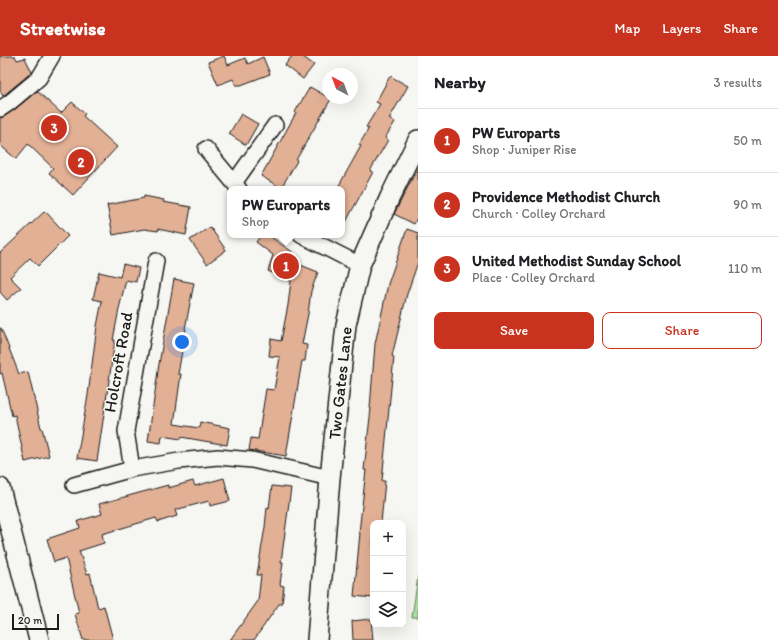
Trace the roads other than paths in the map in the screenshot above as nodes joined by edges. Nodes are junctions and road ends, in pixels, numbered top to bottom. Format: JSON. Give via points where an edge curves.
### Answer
{"nodes":[{"id":1,"x":52,"y":56,"type":"edge"},
{"id":2,"x":0,"y":109,"type":"edge"},
{"id":3,"x":275,"y":125,"type":"dead end"},
{"id":4,"x":418,"y":140,"type":"edge"},
{"id":5,"x":206,"y":149,"type":"dead end"},
{"id":6,"x":237,"y":186,"type":"edge"},
{"id":7,"x":307,"y":238,"type":"edge"},
{"id":8,"x":156,"y":262,"type":"dead end"},
{"id":9,"x":360,"y":265,"type":"junction"},
{"id":10,"x":132,"y":470,"type":"junction"},
{"id":11,"x":330,"y":478,"type":"junction"},
{"id":12,"x":74,"y":485,"type":"dead end"},
{"id":13,"x":0,"y":488,"type":"edge"},
{"id":14,"x":39,"y":640,"type":"edge"},
{"id":15,"x":318,"y":640,"type":"edge"}],
"edges":[{"from":1,"to":2,"type":"street","via":[[39,78]]},
{"from":3,"to":6,"type":"street"},
{"from":4,"to":9,"type":"street","name":"Two Gates Lane"},
{"from":5,"to":6,"type":"street"},
{"from":7,"to":9,"type":"street"},
{"from":8,"to":10,"type":"street","name":"Holcroft Road","via":[[126,431]]},
{"from":9,"to":11,"type":"street","name":"Two Gates Lane","via":[[346,325]]},
{"from":10,"to":11,"type":"street","via":[[218,457],[252,460]]},
{"from":10,"to":12,"type":"street"},
{"from":11,"to":15,"type":"street","name":"Two Gates Lane"},
{"from":13,"to":14,"type":"street"}]}
